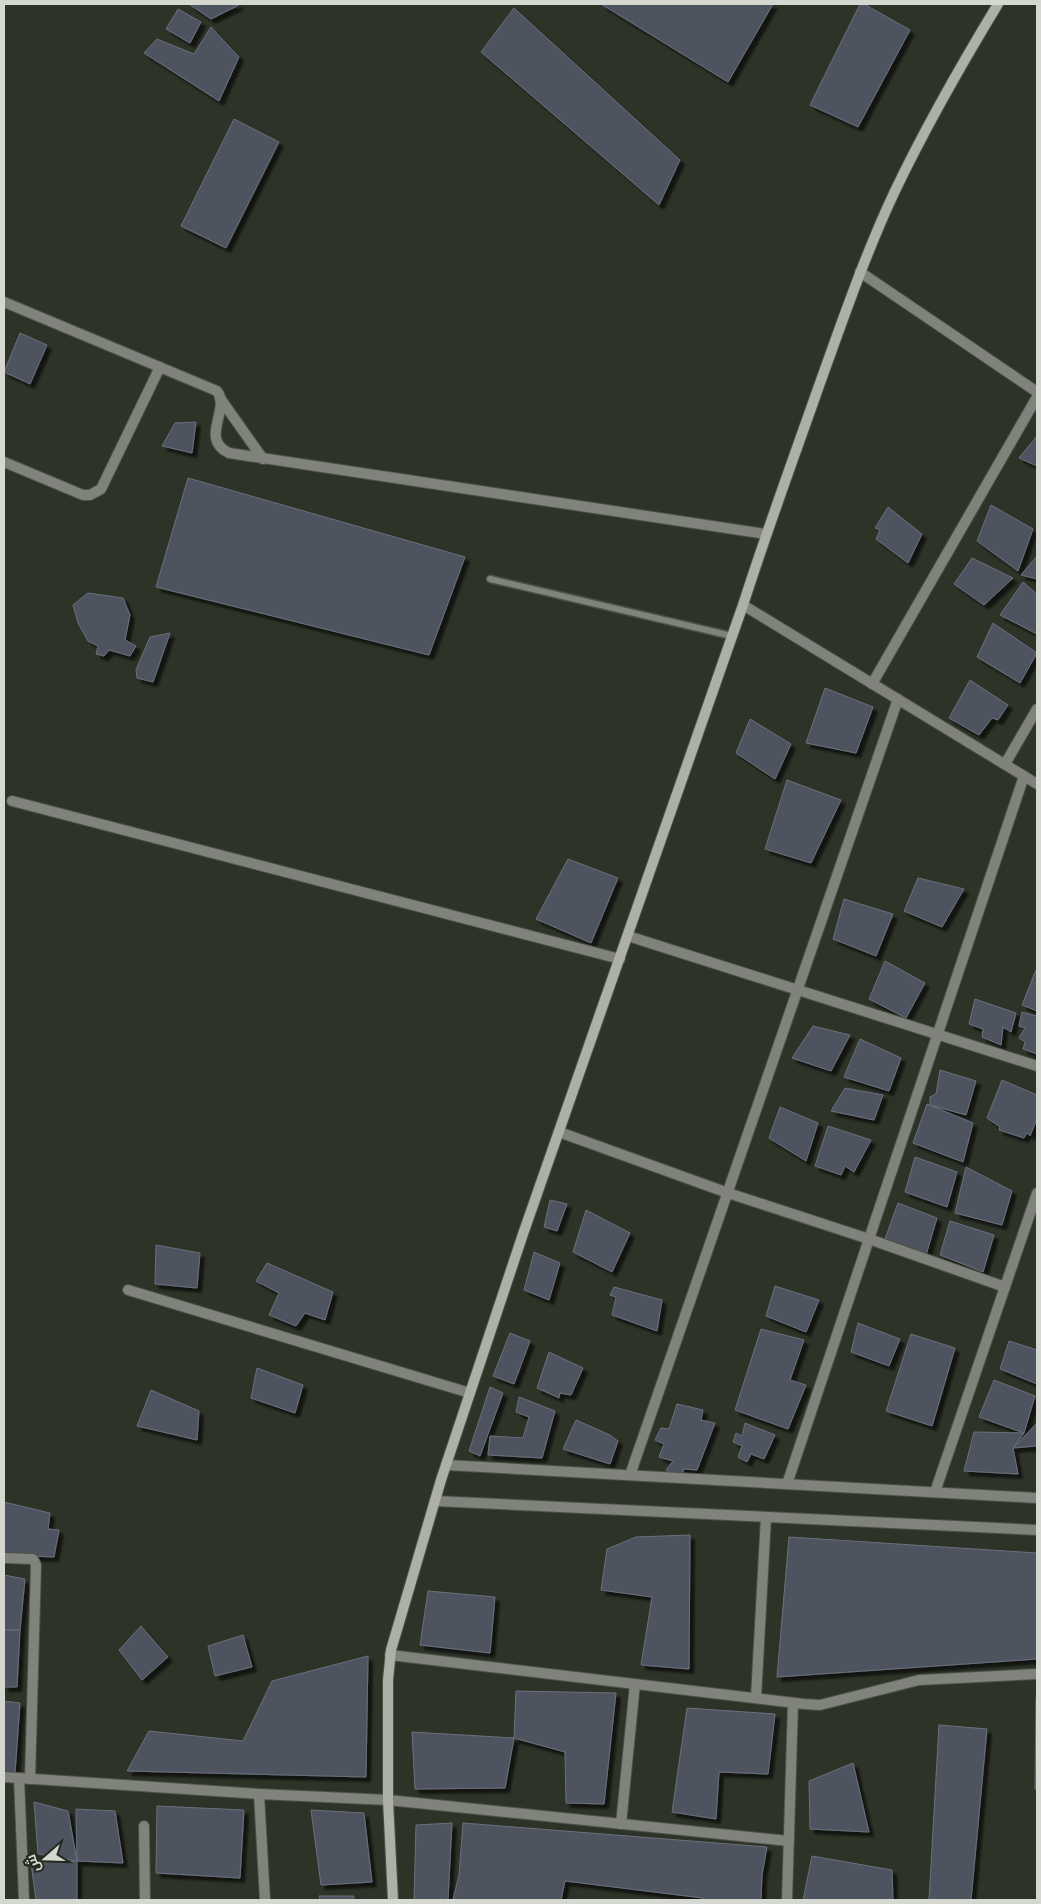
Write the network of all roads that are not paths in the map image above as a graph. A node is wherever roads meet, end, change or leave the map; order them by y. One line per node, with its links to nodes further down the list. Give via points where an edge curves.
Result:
1 (997, 4): 2 (main road, via 911,160)
2 (860, 272): 5 (street); 10 (main road)
3 (4, 302): 4 (street)
4 (160, 367): 7 (street, via 214,390); 9 (street, via 100,488 90,495 83,495)
5 (1037, 392)
6 (1037, 396): 14 (street)
7 (220, 398): 8 (street); 8 (street, via 218,446 229,454)
8 (263, 459): 10 (street)
9 (4, 462)
10 (766, 534): 12 (main road)
11 (490, 579): 13 (lane)
12 (743, 605): 13 (main road); 14 (street)
13 (732, 636): 21 (main road)
14 (872, 684): 15 (street)
15 (898, 699): 17 (street); 23 (street)
16 (1037, 709): 17 (street)
17 (1005, 764): 18 (street)
18 (1024, 776): 19 (street); 24 (street)
19 (1037, 784)
20 (12, 801): 22 (street)
21 (628, 936): 22 (main road); 23 (street)
22 (620, 958): 26 (main road)
23 (798, 990): 24 (street); 27 (street)
24 (937, 1035): 25 (street); 29 (street)
25 (1037, 1066)
26 (559, 1132): 27 (street); 32 (main road)
27 (728, 1193): 29 (street); 34 (street)
28 (1037, 1193): 30 (street)
29 (869, 1239): 30 (street); 35 (street)
30 (1005, 1287): 36 (street)
31 (128, 1290): 32 (street)
32 (470, 1393): 33 (main road)
33 (446, 1465): 34 (street); 38 (main road)
34 (630, 1476): 35 (street)
35 (787, 1484): 36 (street)
36 (935, 1492): 37 (street)
37 (1037, 1498)
38 (434, 1501): 39 (street); 42 (main road)
39 (766, 1517): 40 (street); 45 (street)
40 (1037, 1530)
41 (4, 1558): 48 (street, via 33,1560 36,1565)
42 (390, 1655): 44 (street); 50 (main road)
43 (1037, 1674): 46 (street, via 919,1680 820,1705)
44 (635, 1684): 45 (street); 51 (street)
45 (756, 1698): 46 (street)
46 (793, 1703): 53 (street)
47 (4, 1777): 48 (street)
48 (24, 1779): 49 (street); 54 (street)
49 (260, 1794): 50 (street); 56 (street)
50 (388, 1800): 51 (street); 57 (main road)
51 (621, 1824): 53 (street)
52 (144, 1826): 55 (street)
53 (789, 1841): 58 (street)
54 (24, 1900)
55 (145, 1900)
56 (265, 1900)
57 (393, 1900)
58 (787, 1900)

